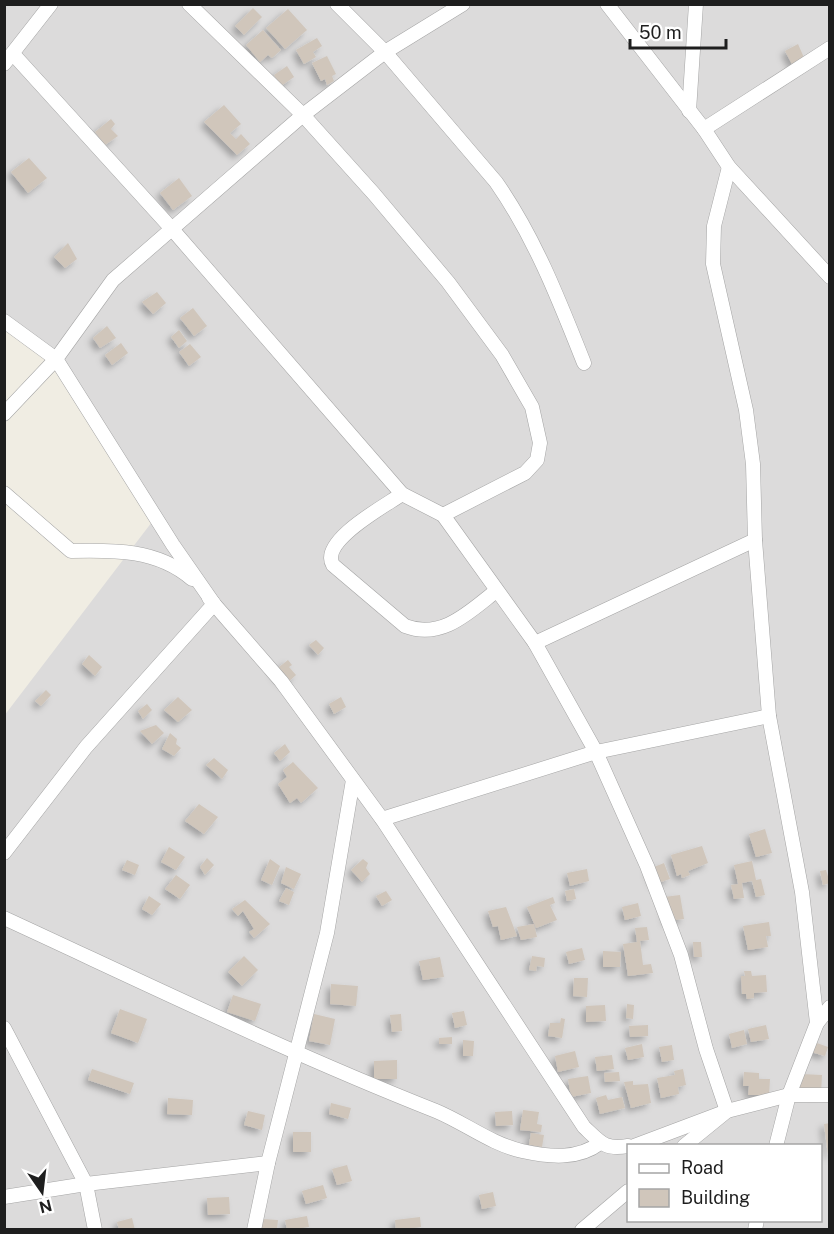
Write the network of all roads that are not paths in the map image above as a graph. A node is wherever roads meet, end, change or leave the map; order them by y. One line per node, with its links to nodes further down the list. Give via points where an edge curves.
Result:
1 (51, 4): 9 (street)
2 (189, 4): 11 (street)
3 (338, 4): 8 (street)
4 (463, 4): 8 (street)
5 (607, 4): 10 (street)
6 (696, 4): 10 (street)
7 (830, 48): 12 (street)
8 (385, 52): 11 (street); 18 (street, via 511,203 530,235)
9 (9, 60): 14 (street)
10 (690, 111): 12 (street)
11 (303, 115): 14 (street); 22 (street, via 448,282 502,355 537,421 537,460 525,473)
12 (704, 129): 13 (street)
13 (729, 167): 15 (street); 23 (street, via 714,226 713,264 746,410 753,464)
14 (172, 229): 17 (street, via 113,280); 21 (street)
15 (830, 277)
16 (4, 321): 17 (street)
17 (56, 359): 19 (street); 25 (street)
18 (584, 363)
19 (4, 414)
20 (4, 494): 25 (street, via 71,551 115,549 169,562 191,577)
21 (402, 494): 22 (street); 24 (street, via 336,543 330,556 333,565 405,626 417,631 452,623)
22 (443, 515): 24 (street)
23 (754, 540): 26 (street); 27 (street)
24 (496, 591): 26 (street)
25 (214, 604): 29 (street, via 281,681); 31 (street, via 87,747)
26 (535, 643): 28 (street)
27 (769, 716): 28 (street); 34 (street, via 802,892)
28 (596, 753): 30 (street); 39 (street, via 647,866 681,955)
29 (353, 780): 30 (street); 36 (street, via 327,933)
30 (382, 819): 40 (street, via 570,1108)
31 (4, 853)
32 (4, 918): 36 (street)
33 (830, 1006): 34 (street)
34 (817, 1023): 37 (street)
35 (4, 1028): 46 (street)
36 (298, 1054): 40 (street, via 439,1112 503,1145 575,1156); 45 (street)
37 (789, 1095): 38 (street); 39 (street); 43 (street)
38 (830, 1095)
39 (727, 1111): 41 (street); 42 (street)
40 (600, 1143): 44 (street, via 612,1149)
41 (639, 1144)
42 (686, 1144)
43 (777, 1144)
44 (627, 1146)
45 (268, 1163): 46 (street); 50 (street)
46 (86, 1184): 48 (street); 49 (street)
47 (627, 1192): 51 (street)
48 (4, 1197)
49 (95, 1230)
50 (254, 1230)
51 (582, 1230)

